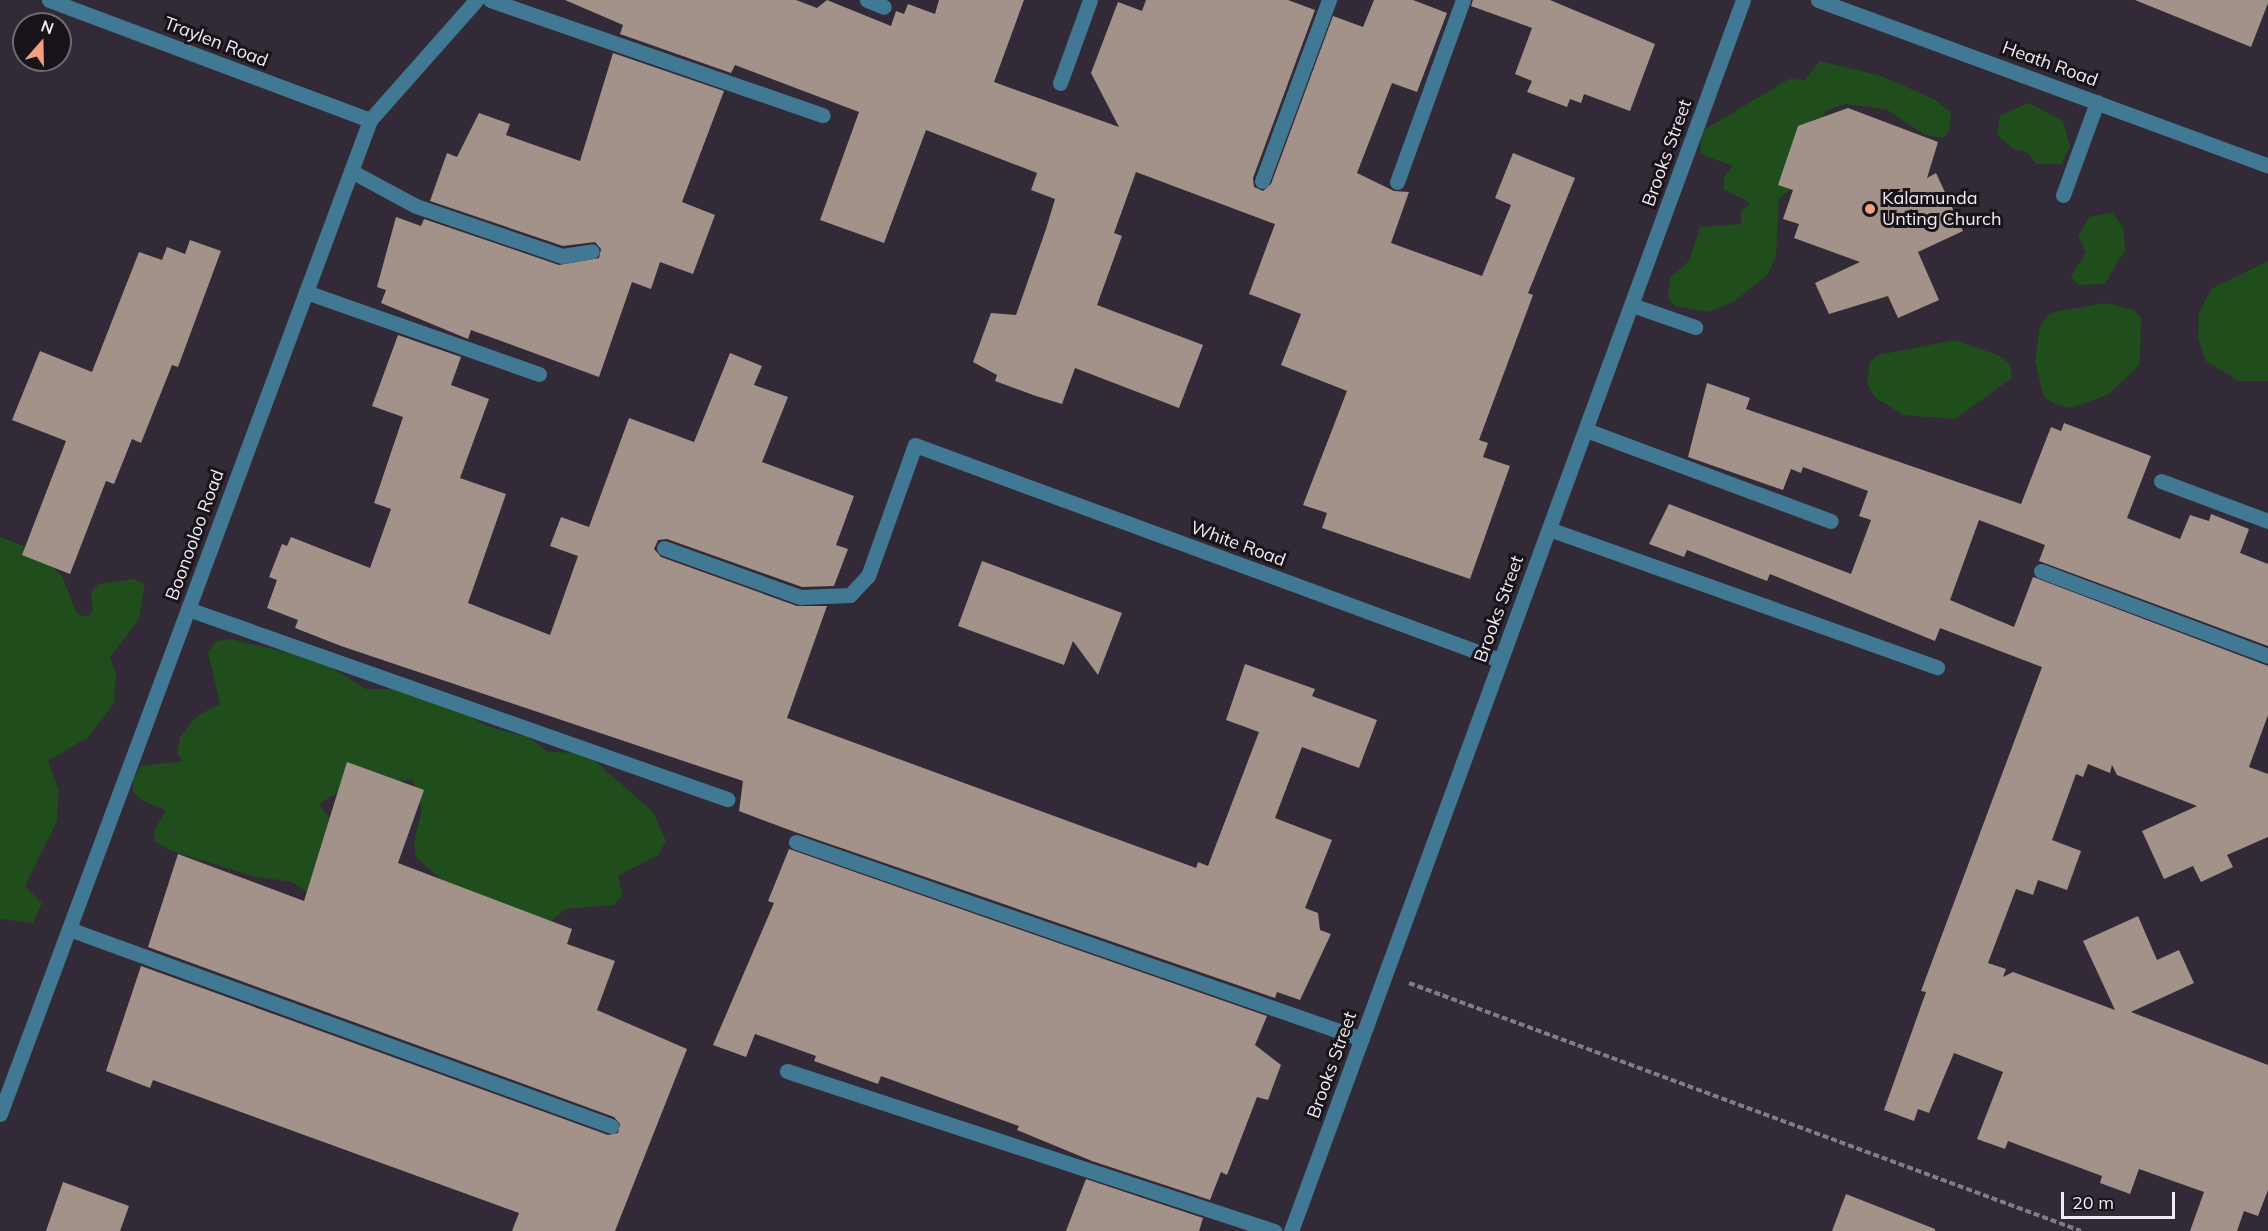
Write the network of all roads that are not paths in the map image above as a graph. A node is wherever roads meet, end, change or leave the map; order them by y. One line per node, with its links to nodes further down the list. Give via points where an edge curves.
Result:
1 (49, 0): 14 (street, Traylen Road)
2 (476, 0): 14 (street, Boonooloo Road)
3 (490, 0): 13 (street)
4 (867, 0): 10 (street)
5 (1090, 0): 11 (street)
6 (1329, 0): 17 (street)
7 (1463, 0): 18 (street)
8 (1743, 0): 22 (street, Brooks Street)
9 (1828, 2): 12 (street, Heath Road)
10 (884, 6)
11 (1060, 83)
12 (2097, 102): 15 (street, Heath Road); 19 (street)
13 (823, 115)
14 (370, 120): 16 (street, Boonooloo Road)
15 (2268, 166)
16 (351, 171): 20 (street, via 416,206 562,256); 21 (street, Boonooloo Road)
17 (1262, 181)
18 (1397, 182)
19 (2064, 195)
20 (592, 250)
21 (306, 292): 24 (street); 32 (street, Boonooloo Road)
22 (1632, 305): 23 (street); 25 (street, Brooks Street)
23 (1695, 327)
24 (539, 374)
25 (1586, 430): 28 (street); 29 (street, Brooks Street)
26 (2161, 482): 27 (street)
27 (2268, 520)
28 (1831, 521)
29 (1549, 529): 34 (street, Brooks Street); 35 (street)
30 (664, 548): 34 (street, White Road, via 800,597 841,598 860,589 868,576 915,445)
31 (2041, 572): 33 (street)
32 (188, 609): 36 (street); 38 (street, Boonooloo Road)
33 (2268, 656)
34 (1500, 660): 39 (street, Brooks Street)
35 (1937, 667)
36 (727, 799)
37 (796, 842): 39 (street)
38 (69, 929): 41 (street, Boonooloo Road); 42 (street)
39 (1362, 1038): 44 (street, Brooks Street)
40 (787, 1071): 43 (street)
41 (0, 1114)
42 (611, 1126)
43 (1274, 1231)
44 (1292, 1231)

